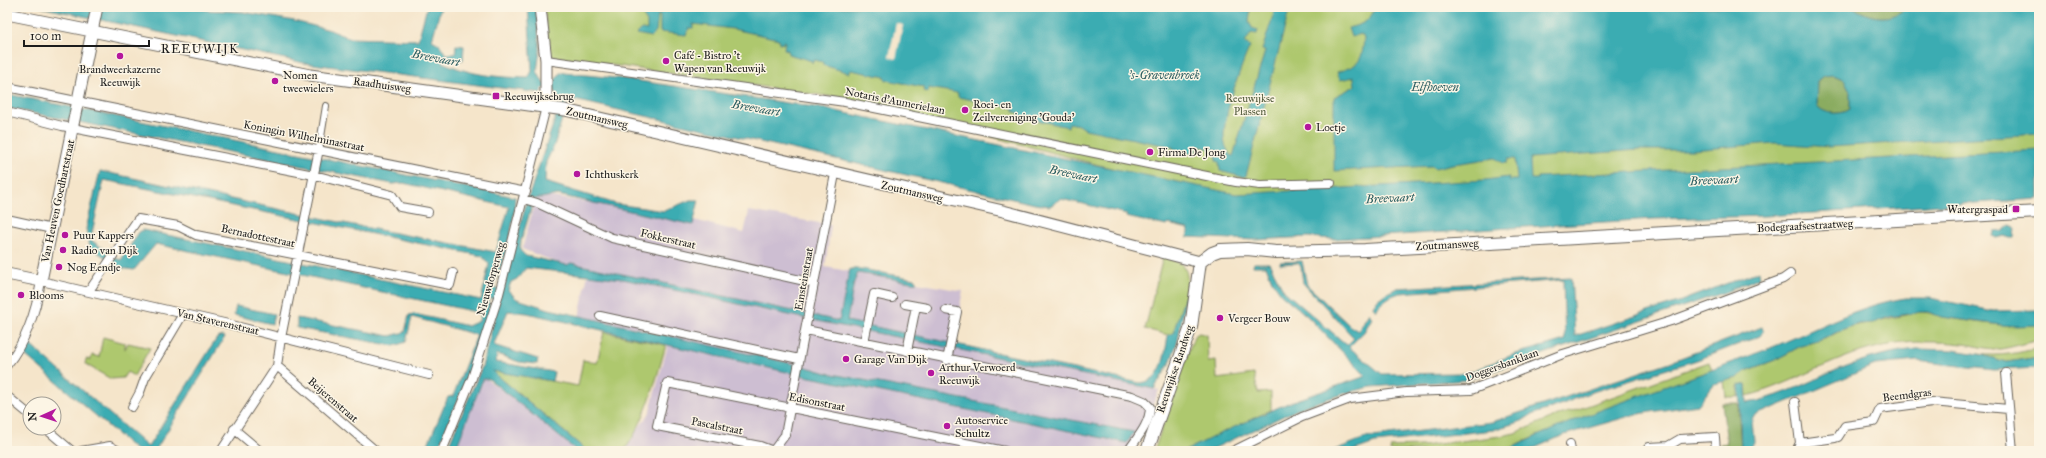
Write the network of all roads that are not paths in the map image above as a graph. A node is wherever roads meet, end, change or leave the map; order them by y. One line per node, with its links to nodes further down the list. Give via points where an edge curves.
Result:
1 (97, 7): 4 (street, Van Heuven Goedhartstraat)
2 (540, 7): 5 (street)
3 (7, 14): 4 (street, Raadhuisweg)
4 (93, 26): 7 (street, Van Heuven Goedhartstraat); 9 (street, Raadhuisweg, via 310,75)
5 (546, 60): 9 (street); 15 (street, Notaris d'Aumerielaan, via 845,102 1236,182 1260,185)
6 (7, 87): 7 (street, Koningin Wilhelminastraat)
7 (78, 104): 11 (street, Van Heuven Goedhartstraat); 12 (street, Koningin Wilhelminastraat)
8 (326, 106): 12 (street)
9 (546, 107): 14 (street, Zoutmansweg); 16 (street, Nieuwdorperweg)
10 (7, 112): 11 (street)
11 (73, 125): 13 (street); 20 (street, Van Heuven Goedhartstraat)
12 (319, 152): 13 (street); 16 (street, Koningin Wilhelminastraat, via 492,185)
13 (314, 173): 17 (street, via 392,195 400,207); 22 (street)
14 (834, 174): 23 (street, Zoutmansweg, via 1003,212); 28 (street, Einsteinstraat)
15 (1331, 183)
16 (525, 197): 28 (street, Fokkerstraat, via 612,238); 63 (street, Nieuwdorperweg, via 471,383)
17 (428, 212)
18 (2039, 212): 21 (main road, Bodegraafsestraatweg)
19 (7, 219): 20 (street)
20 (52, 229): 27 (street, Van Heuven Goedhartstraat)
21 (1570, 238): 23 (main road, Zoutmansweg, via 1324,252 1299,247 1276,252 1220,250)
22 (297, 259): 24 (street, Bernadottestraat, via 450,285); 29 (street, Bernadottestraat, via 196,234 178,226 138,219); 38 (street)
23 (1200, 262): 67 (main road, Reeuwijkse Randweg, via 1191,327)
24 (453, 273)
25 (7, 274): 27 (street, Van Staverenstraat)
26 (1790, 274): 68 (street, Doggersbanklaan, via 1783,279 1671,321 1563,354 1471,390 1406,392 1350,399 1302,417)
27 (42, 281): 29 (street, Van Staverenstraat); 43 (street, Van Heuven Goedhartstraat, via 28,335)
28 (814, 283): 37 (street, Einsteinstraat)
29 (89, 291): 35 (street, Van Staverenstraat)
30 (892, 298): 39 (street, via 874,294)
31 (905, 304): 32 (street)
32 (916, 306): 33 (street); 40 (street)
33 (927, 308)
34 (946, 310): 41 (street, via 957,312)
35 (183, 314): 38 (street, Van Staverenstraat); 49 (street, via 145,378)
36 (600, 316): 42 (street)
37 (807, 326): 39 (street); 42 (street, Einsteinstraat)
38 (280, 338): 44 (street); 46 (street, Van Staverenstraat)
39 (864, 342): 40 (street)
40 (907, 351): 41 (street)
41 (947, 360): 66 (street, via 1132,396 1148,403 1150,408 1147,420)
42 (799, 362): 51 (street, Einsteinstraat)
43 (7, 365)
44 (277, 366): 54 (street); 62 (street, Beijerenstraat)
45 (2006, 373): 52 (street)
46 (429, 375)
47 (7, 396): 50 (street)
48 (1795, 402): 56 (street)
49 (132, 407)
50 (22, 408)
51 (790, 408): 53 (street, Edisonstraat, via 667,383); 64 (street, Einsteinstraat, via 785,435); 65 (street, Edisonstraat)
52 (2008, 409): 56 (street, Beemdgras, via 1932,402 1880,409 1874,422 1845,426 1835,438); 72 (street)
53 (657, 426): 64 (street, Pascalstraat, via 760,446)
54 (234, 429): 60 (street); 61 (street)
55 (54, 436): 58 (street)
56 (1800, 443): 71 (street)
57 (117, 450): 59 (street, via 110,446)
58 (72, 451)
59 (81, 451)
60 (221, 451)
61 (260, 451)
62 (376, 451)
63 (442, 451)
64 (773, 451)
65 (1005, 451)
66 (1128, 451)
67 (1147, 451)
68 (1233, 451)
69 (1646, 451): 70 (street, via 1649,447 1668,446 1680,439 1715,437)
70 (1716, 451)
71 (1796, 451)
72 (2013, 451)

